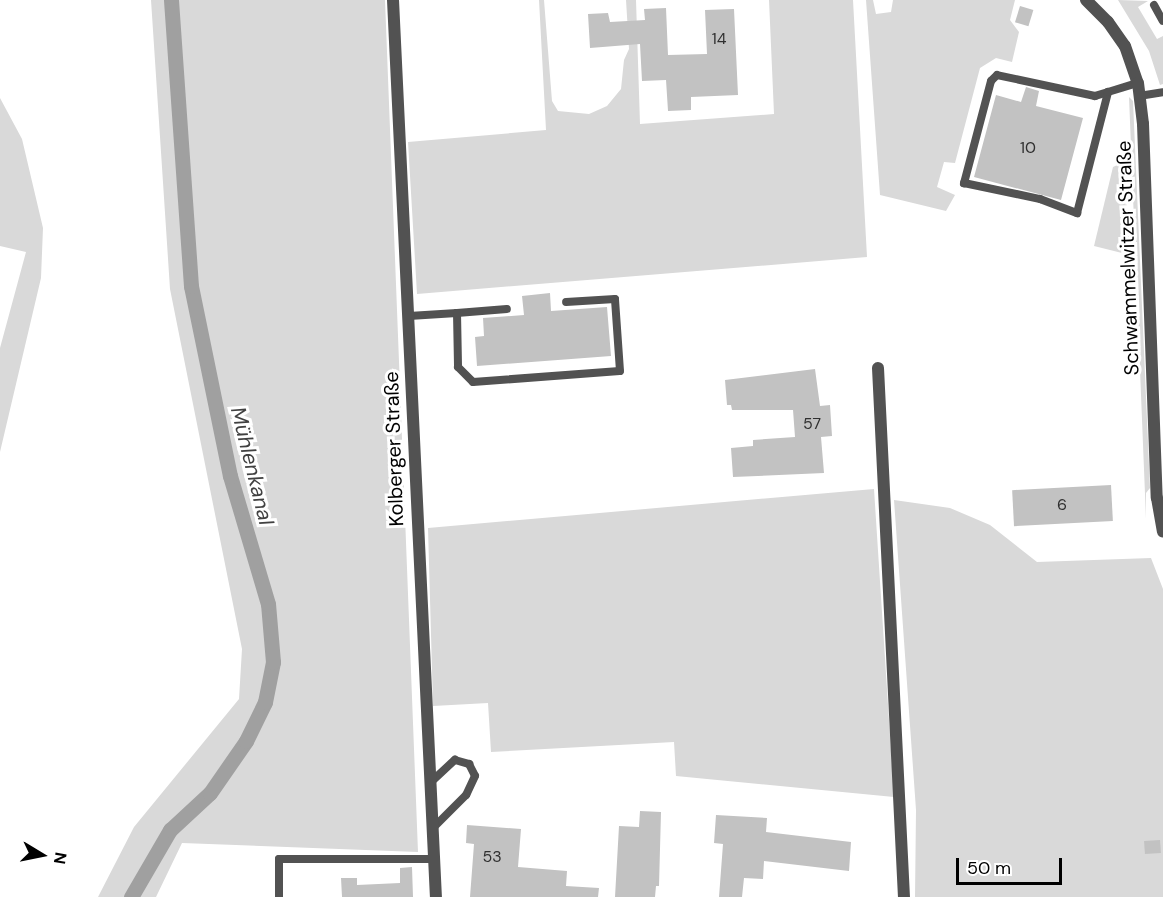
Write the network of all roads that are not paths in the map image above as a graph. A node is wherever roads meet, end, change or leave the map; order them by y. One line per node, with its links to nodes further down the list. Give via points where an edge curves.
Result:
1 (393, 0): 12 (street, Kolberger Straße)
2 (1086, 0): 5 (street, Schwammelwitzer Straße, via 1125,46)
3 (1154, 5): 4 (lane)
4 (1163, 21)
5 (1138, 83): 6 (lane); 8 (street, Schwammelwitzer Straße)
6 (1108, 92): 6 (lane, via 1077,213 1040,200 964,183 991,81 997,75 1095,96)
7 (1163, 92): 8 (lane)
8 (1139, 96): 13 (street, Schwammelwitzer Straße)
9 (566, 302): 11 (lane, via 615,299 620,370 473,382 458,367)
10 (507, 309): 11 (lane)
11 (457, 313): 12 (lane)
12 (409, 316): 16 (street, Kolberger Straße)
13 (1157, 359): 15 (street, Schwammelwitzer Straße, via 1157,498)
14 (878, 368): 21 (street)
15 (1163, 531)
16 (431, 782): 17 (street, Kolberger Straße); 17 (lane, via 455,760 469,764 475,776 466,795)
17 (433, 828): 18 (street, Kolberger Straße)
18 (435, 859): 19 (lane, via 279,859); 20 (street, Kolberger Straße)
19 (279, 897)
20 (436, 897)
21 (904, 897)

